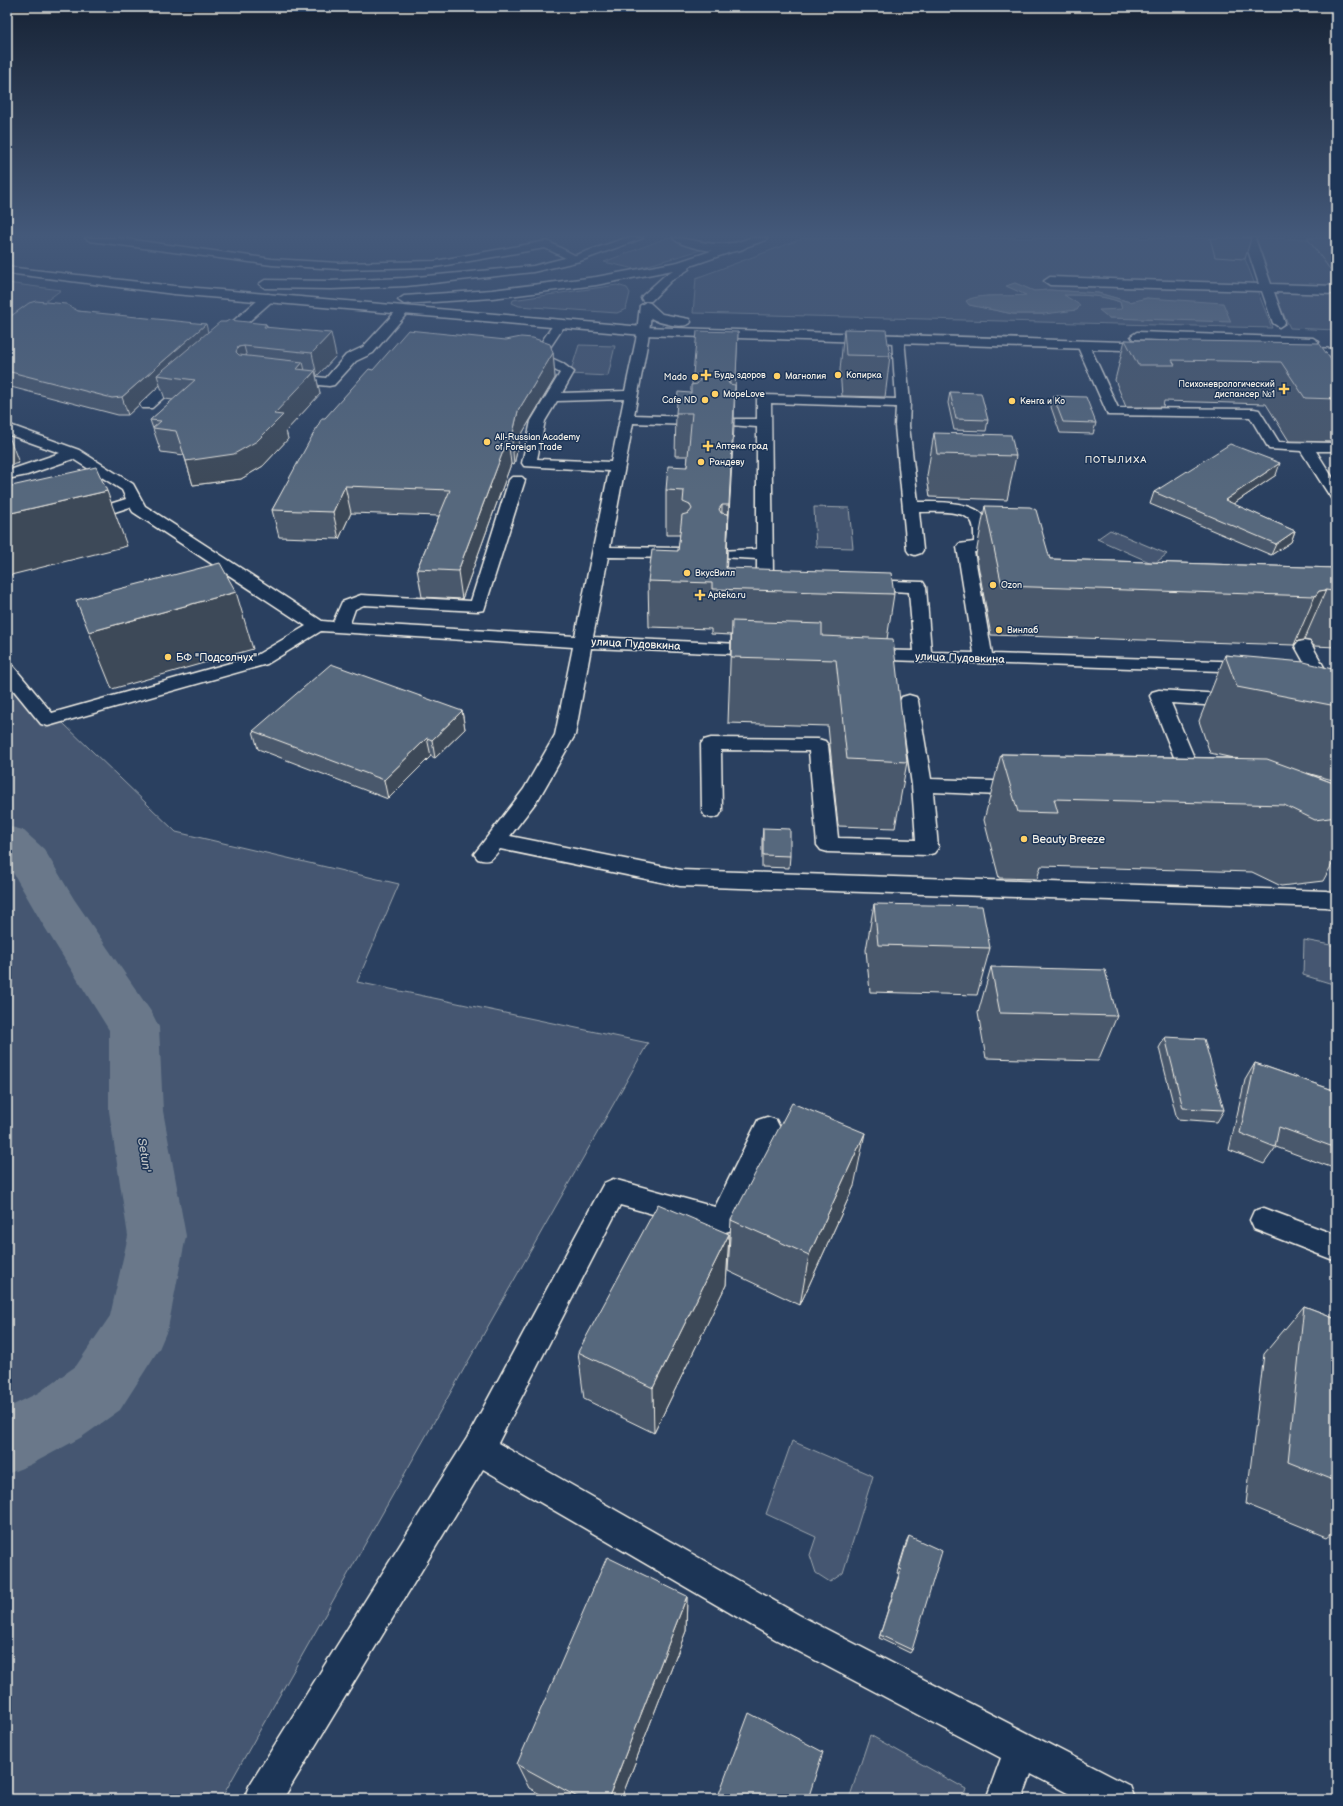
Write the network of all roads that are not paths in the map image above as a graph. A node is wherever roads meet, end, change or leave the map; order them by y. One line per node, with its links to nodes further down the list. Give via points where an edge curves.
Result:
1 (240, 322): 11 (main road)
2 (392, 322): 22 (main road, via 368,350 351,358 328,382)
3 (530, 322): 7 (main road)
4 (619, 322): 8 (main road)
5 (643, 322): 9 (main road, улица Пудовкина)
6 (708, 322): 15 (main road)
7 (559, 325): 8 (main road); 19 (main road)
8 (596, 328): 9 (main road)
9 (643, 331): 12 (main road); 23 (main road, улица Пудовкина)
10 (209, 334): 11 (main road)
11 (224, 336): 16 (main road)
12 (898, 339): 14 (main road); 25 (main road)
13 (1336, 343): 15 (main road)
14 (1083, 345): 15 (main road); 32 (main road, via 1113,412 1254,414 1274,446)
15 (1311, 347): 17 (main road); 21 (main road)
16 (207, 352)
17 (1336, 353)
18 (515, 354): 19 (main road)
19 (538, 356): 24 (main road, via 555,363 567,372)
20 (195, 362): 26 (main road)
21 (1324, 367)
22 (273, 376)
23 (631, 395): 24 (main road); 27 (main road, улица Пудовкина)
24 (552, 397): 35 (main road, via 538,421 529,463)
25 (903, 403): 30 (main road, via 764,399); 40 (main road, via 902,426)
26 (147, 405)
27 (627, 419): 28 (main road); 35 (main road, улица Пудовкина)
28 (692, 421)
29 (734, 422): 30 (main road)
30 (764, 423): 48 (main road)
31 (7, 430): 34 (main road)
32 (1306, 447): 33 (main road); 38 (main road)
33 (1336, 447)
34 (74, 453): 36 (main road); 39 (main road, via 128,487)
35 (617, 467): 45 (main road, улица Пудовкина)
36 (7, 475)
37 (517, 480): 52 (main road, via 478,606 361,600 348,606)
38 (1336, 495)
39 (134, 501): 41 (main road); 51 (main road, via 138,509)
40 (911, 508): 42 (main road, via 970,511 978,519); 44 (main road)
41 (72, 520)
42 (983, 547): 43 (main road); 58 (main road, via 965,547)
43 (1021, 548)
44 (915, 550)
45 (601, 552): 46 (main road); 53 (main road, улица Пудовкина)
46 (682, 553)
47 (727, 554): 48 (main road)
48 (765, 554): 49 (main road, via 765,581)
49 (796, 582)
50 (849, 584): 57 (main road, via 918,587)
51 (318, 626): 52 (main road, улица Пудовкина); 60 (main road, via 261,660 48,720)
52 (339, 628): 53 (main road, улица Пудовкина)
53 (584, 642): 55 (main road, улица Пудовкина); 68 (main road, via 565,734 532,793 491,848 680,878 1326,899)
54 (1304, 646): 61 (main road, via 1308,669)
55 (781, 651)
56 (852, 654): 57 (main road, улица Пудовкина)
57 (923, 657): 58 (main road, улица Пудовкина)
58 (984, 659): 59 (main road, улица Пудовкина)
59 (1268, 668)
60 (7, 670)
61 (1336, 670)
62 (909, 701): 65 (main road)
63 (1254, 702): 64 (main road, via 1159,696 1190,772)
64 (1221, 778)
65 (922, 785): 66 (main road); 67 (main road, via 927,848 828,846 818,745 711,744)
66 (1038, 789)
67 (712, 810)
68 (1336, 902)
69 (767, 1128): 72 (main road, via 722,1221 613,1191)
70 (1264, 1220): 71 (main road)
71 (1336, 1248)
72 (478, 1448): 73 (main road, via 787,1627); 74 (main road)
73 (1022, 1750): 75 (main road); 76 (main road)
74 (262, 1799)
75 (1004, 1799)
76 (1117, 1799)

